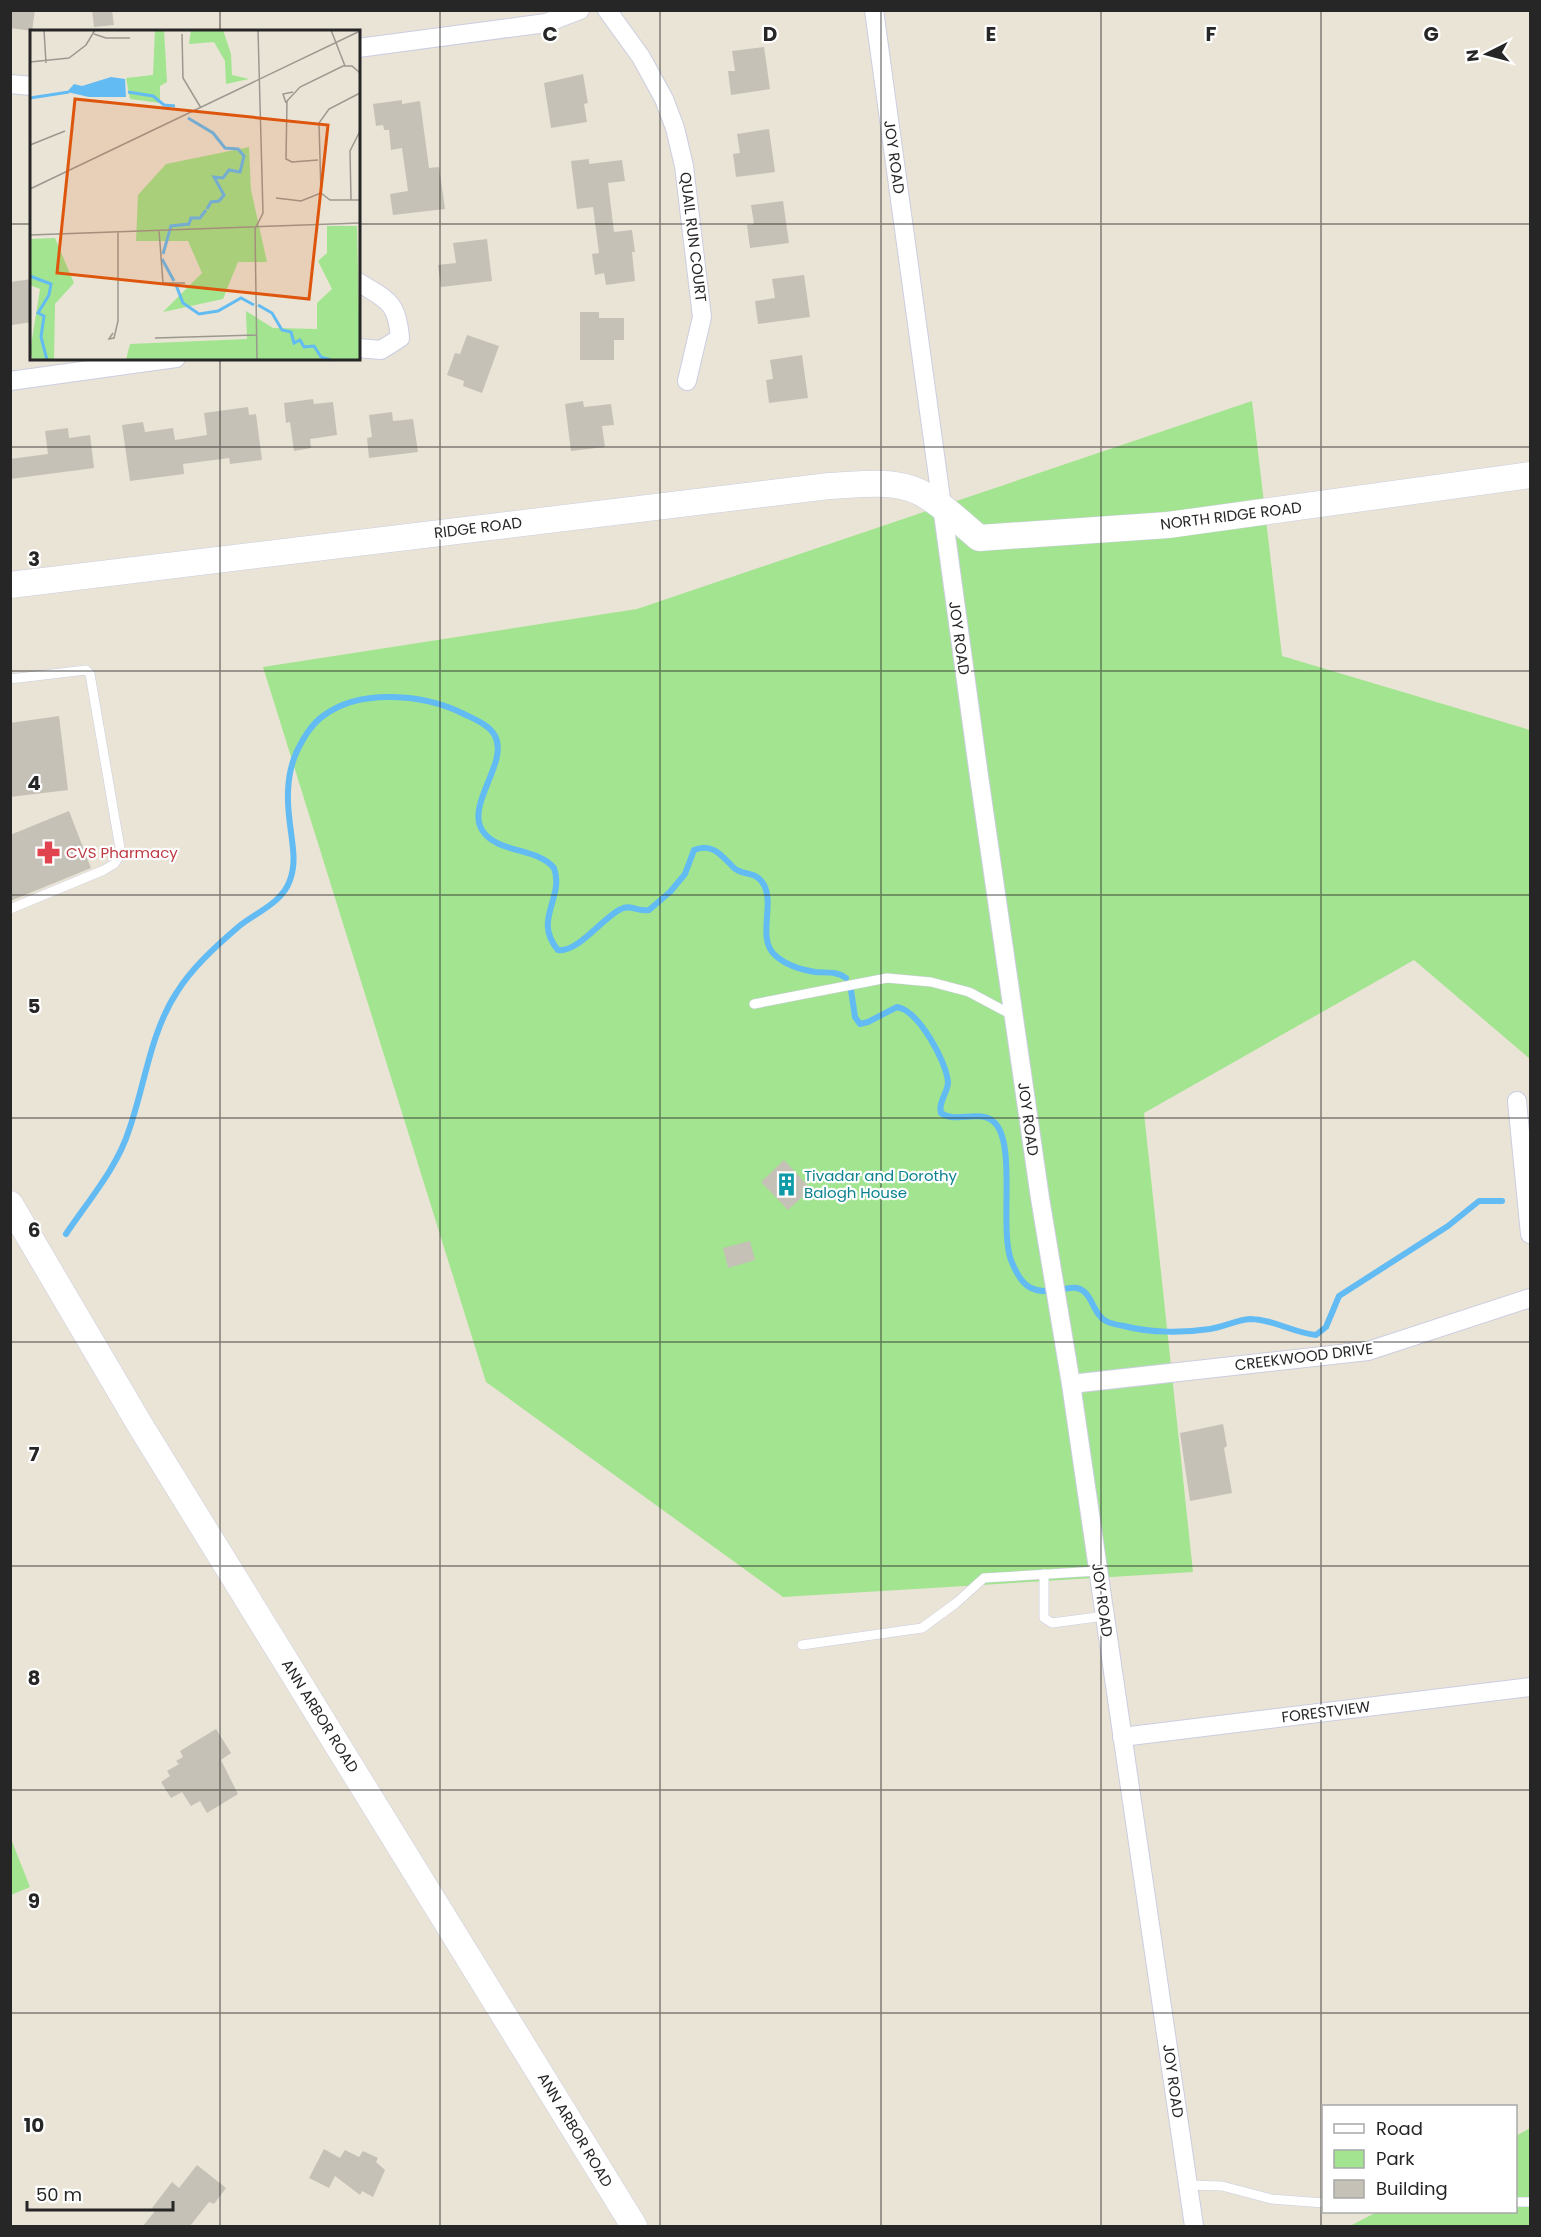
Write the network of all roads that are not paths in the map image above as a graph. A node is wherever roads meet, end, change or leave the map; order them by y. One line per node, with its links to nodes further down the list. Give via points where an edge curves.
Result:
1 (580, 10): 4 (street, via 546,23)
2 (607, 10): 11 (street, QUAIL RUN COURT, via 650,70 675,128 684,166 702,317)
3 (874, 10): 13 (street, JOY ROAD)
4 (360, 48)
5 (10, 84): 6 (street)
6 (30, 86)
7 (360, 283): 8 (street, via 396,310 400,338 381,350)
8 (360, 348)
9 (162, 360): 10 (street)
10 (10, 381)
11 (687, 381)
12 (1530, 475): 13 (street, NORTH RIDGE ROAD, via 1168,525 979,538)
13 (941, 506): 14 (street, RIDGE ROAD, via 912,489 874,484 829,486); 18 (street, JOY ROAD)
14 (10, 585)
15 (10, 679): 16 (lane, via 86,670 90,674 121,854 104,870)
16 (10, 909)
17 (754, 1004): 18 (lane, via 887,978 931,982 969,992)
18 (1014, 1016): 23 (street, JOY ROAD)
19 (1517, 1101): 21 (street)
20 (10, 1204): 32 (street, ANN ARBOR ROAD, via 140,1425)
21 (1530, 1234)
22 (1530, 1298): 23 (street, CREEKWOOD DRIVE, via 1368,1351)
23 (1071, 1384): 24 (street, JOY ROAD)
24 (1098, 1571): 25 (lane); 26 (street, JOY ROAD)
25 (1044, 1574): 26 (lane, via 1044,1618 1052,1623); 27 (lane, via 984,1578 922,1628)
26 (1105, 1616): 29 (street, JOY ROAD)
27 (802, 1645)
28 (1530, 1687): 29 (street, FORESTVIEW)
29 (1122, 1737): 30 (street, JOY ROAD)
30 (1188, 2185): 31 (lane, via 1222,2186 1270,2199); 33 (street, JOY ROAD)
31 (1322, 2203)
32 (634, 2226)
33 (1194, 2226)

